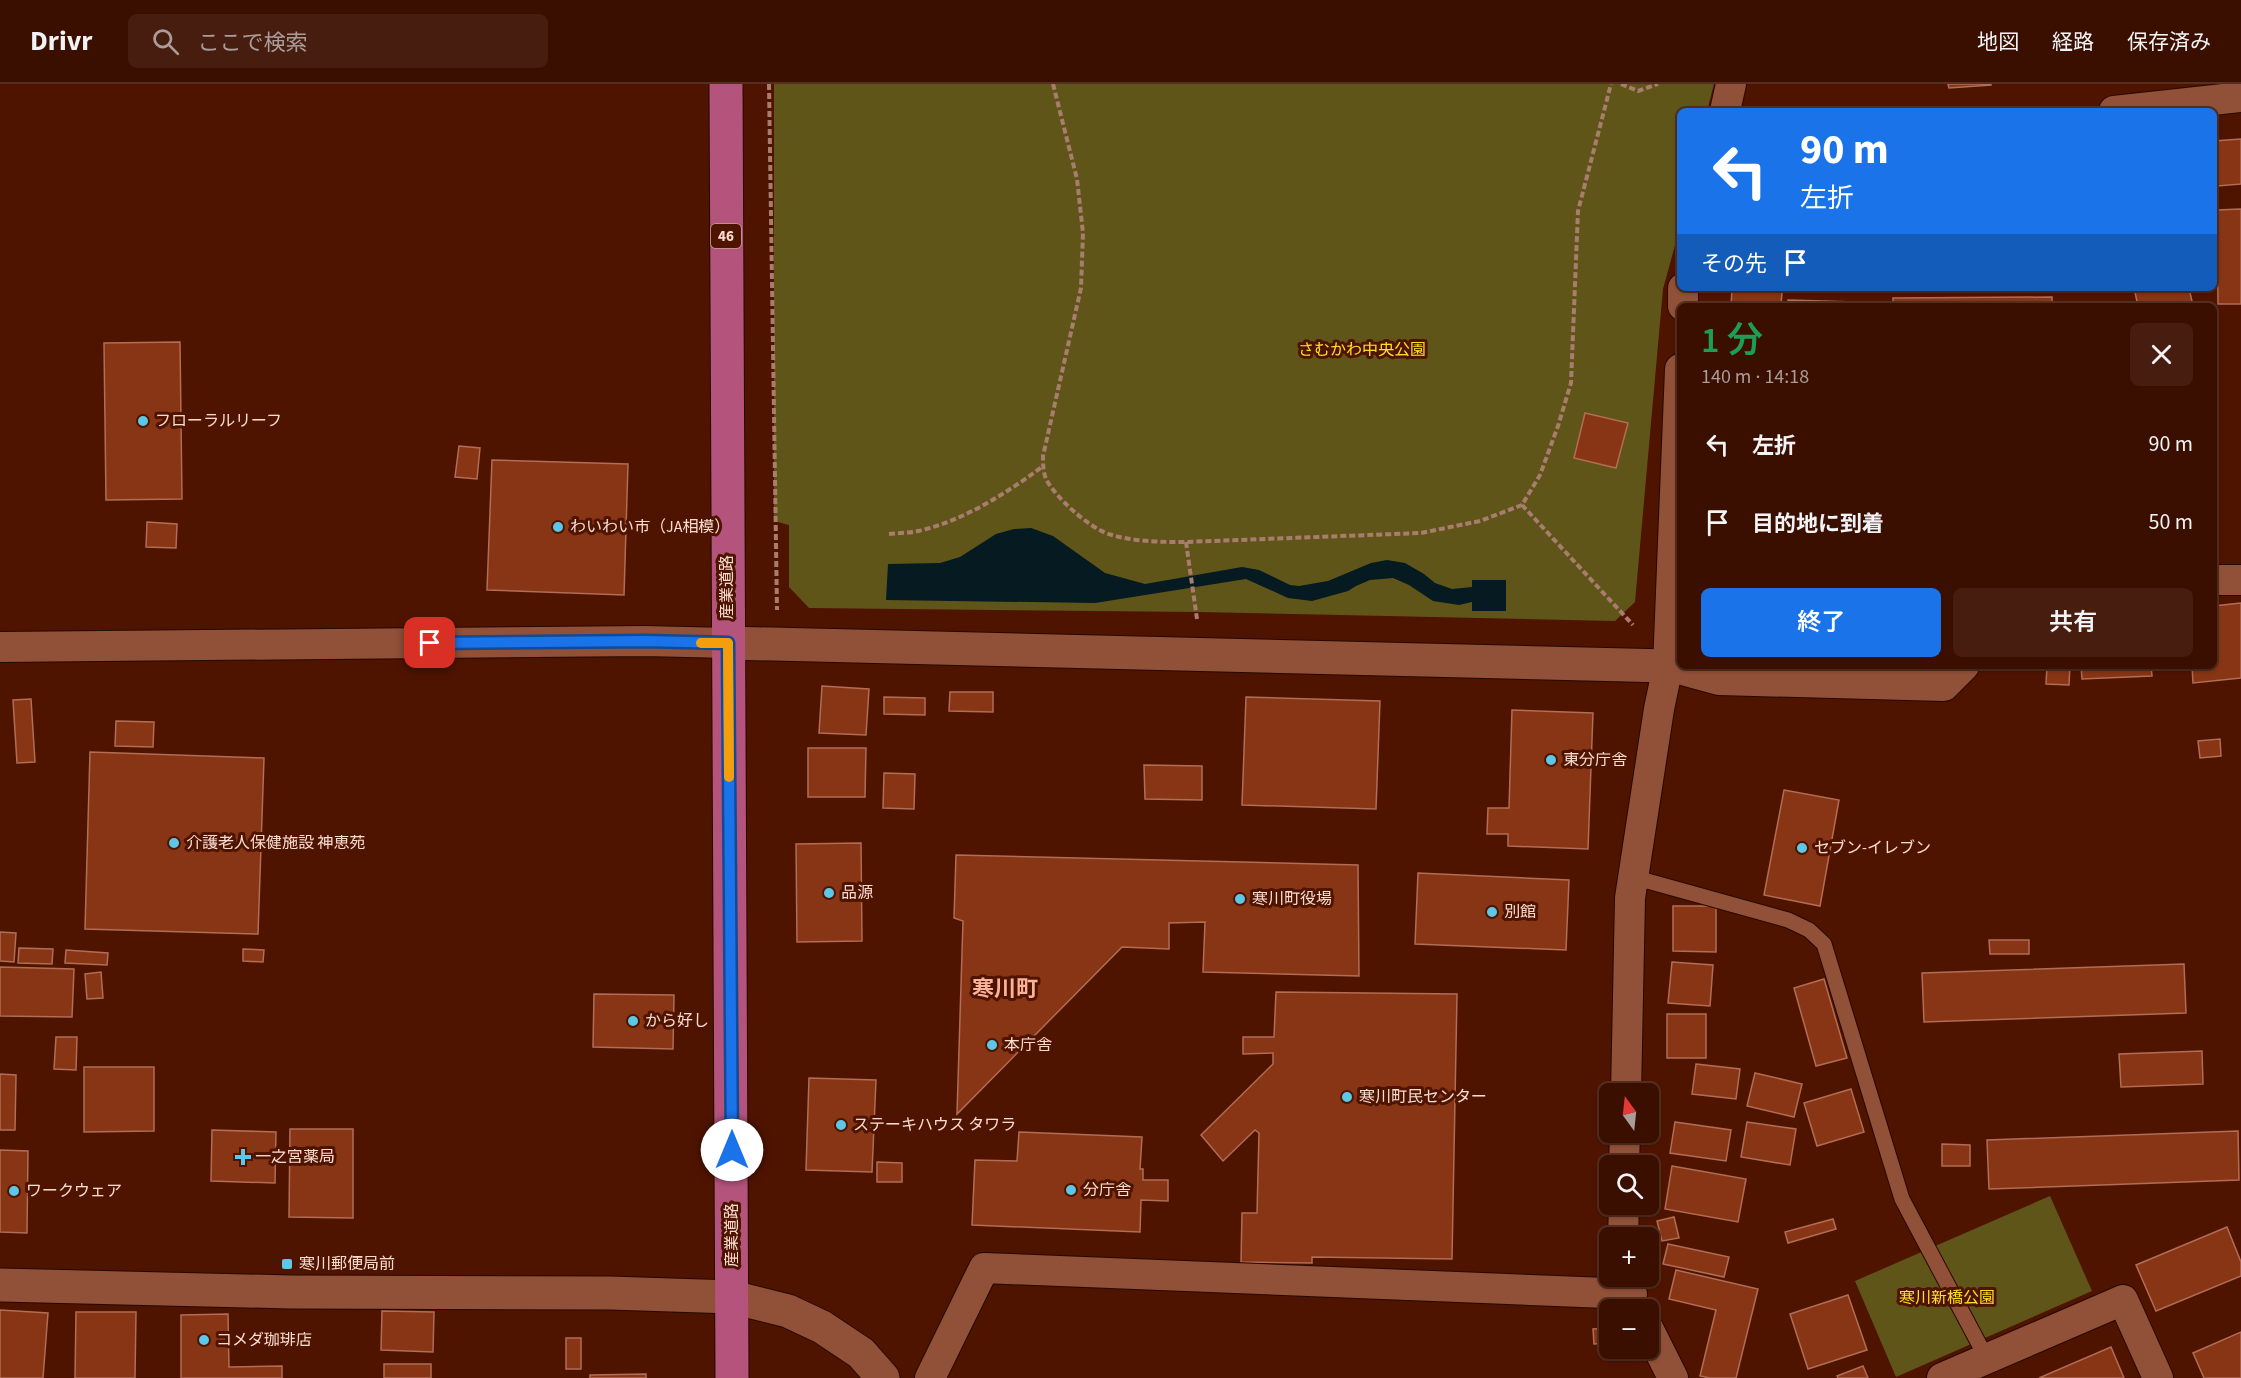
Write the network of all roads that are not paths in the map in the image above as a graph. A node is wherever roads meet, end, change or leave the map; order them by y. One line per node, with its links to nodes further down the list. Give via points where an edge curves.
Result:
1 (726, 84): 9 (main road, 産業道路 / 46)
2 (1731, 84): 4 (street)
3 (2241, 97): 5 (street)
4 (1726, 108)
5 (2141, 108)
6 (1677, 443): 11 (street)
7 (2217, 580): 8 (street)
8 (2241, 580)
9 (728, 643): 10 (street); 11 (street); 19 (main road, 産業道路 / 46)
10 (0, 647)
11 (1668, 666): 12 (street); 15 (street)
12 (1677, 668)
13 (1679, 669): 14 (street, via 1719,680 1944,686)
14 (1961, 669)
15 (1633, 878): 16 (street); 21 (lane, via 1788,921 1809,930 1824,944 1902,1199)
16 (1626, 1083)
17 (0, 1286): 19 (street)
18 (1633, 1293): 24 (street, via 984,1268)
19 (732, 1297): 22 (main road, 産業道路 / 46); 23 (street, via 788,1311 822,1327 861,1353)
20 (1659, 1350): 25 (street)
21 (1987, 1359): 26 (street); 27 (street, via 2123,1300)
22 (732, 1378)
23 (882, 1378)
24 (930, 1378)
25 (1673, 1378)
26 (1942, 1378)
27 (2157, 1378)

